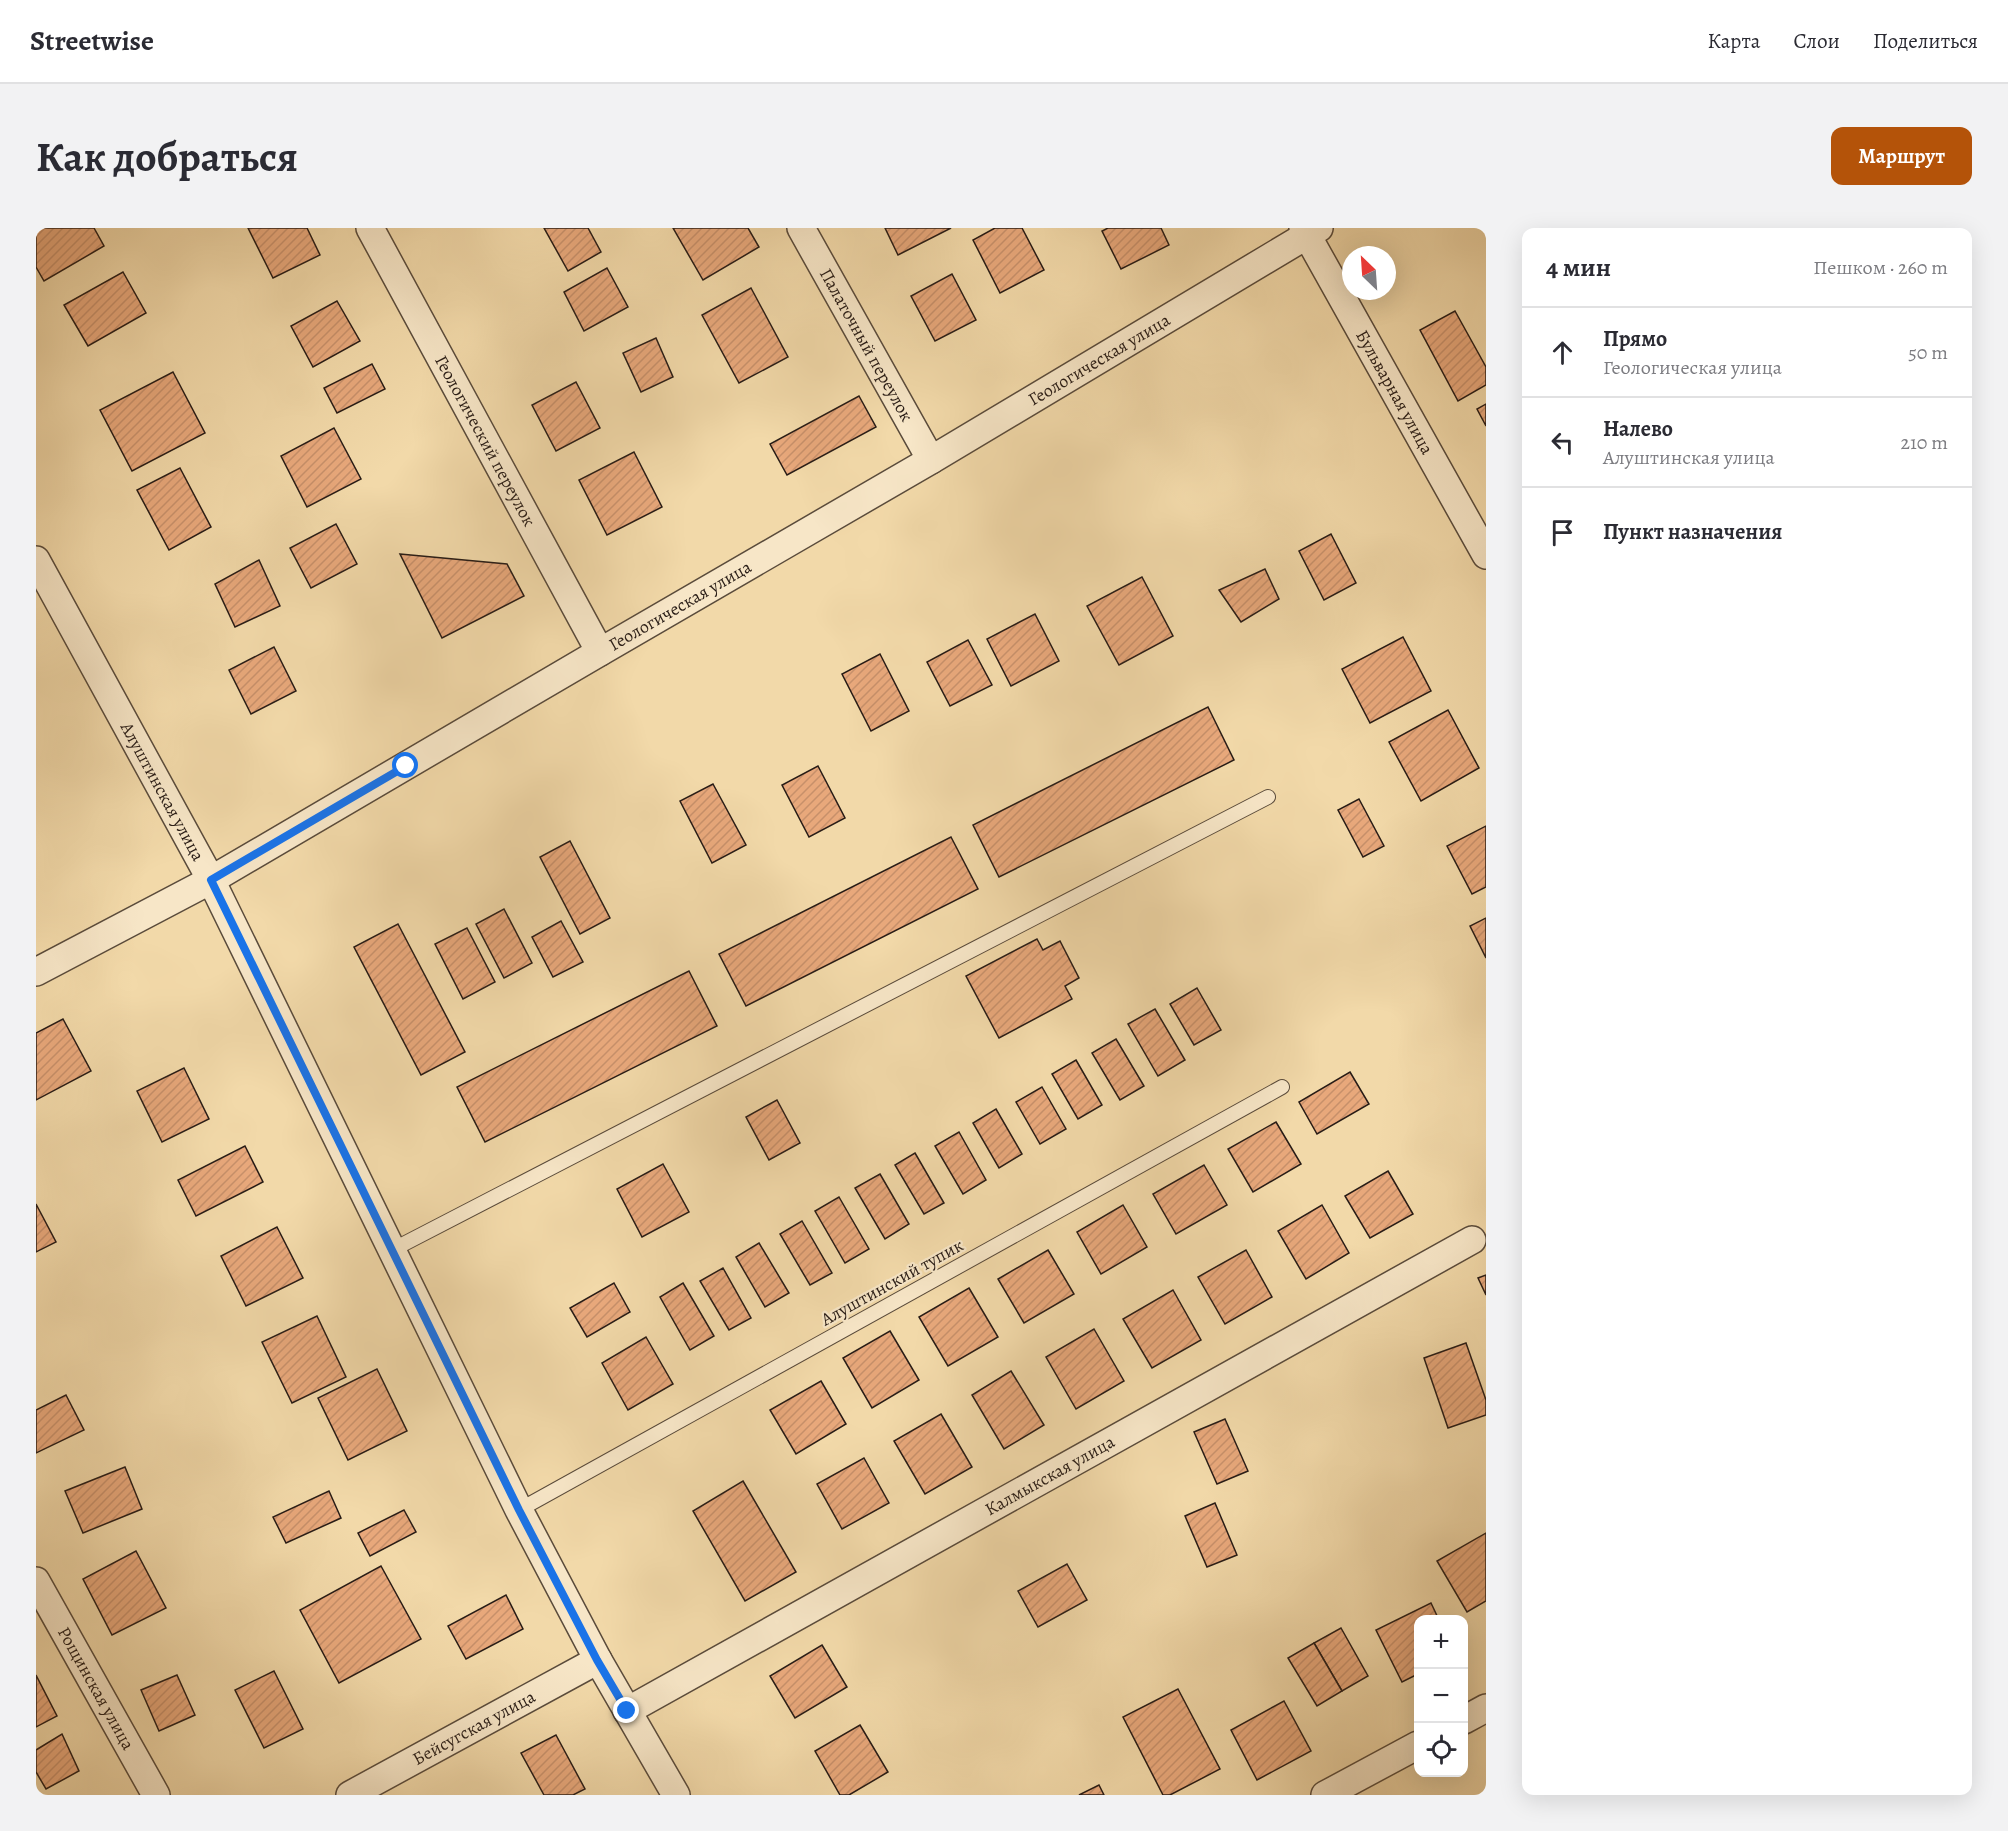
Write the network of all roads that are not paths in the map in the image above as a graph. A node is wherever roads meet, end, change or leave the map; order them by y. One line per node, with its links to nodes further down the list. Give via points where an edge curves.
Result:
1 (370, 228): 7 (street, Геологический переулок)
2 (801, 228): 4 (street, Палаточный переулок)
3 (1310, 230): 4 (street, Геологическая улица); 5 (street, Бульварная улица)
4 (931, 460): 7 (street, Геологическая улица)
5 (1486, 555)
6 (36, 560): 9 (street, Алуштинская улица)
7 (600, 652): 9 (street, Геологическая улица)
8 (1268, 797): 13 (lane)
9 (211, 880): 10 (street, Геологическая улица); 13 (street, Алуштинская улица)
10 (36, 972)
11 (1282, 1087): 14 (lane, Алуштинский тупик)
12 (1472, 1240): 18 (street, Калмыкская улица)
13 (392, 1250): 14 (street, Алуштинская улица)
14 (519, 1510): 16 (street, Алуштинская улица)
15 (36, 1581): 21 (street, Рощинская улица)
16 (597, 1660): 18 (street, Алуштинская улица); 22 (street, Бейсугская улица)
17 (1486, 1708): 19 (street)
18 (627, 1711): 23 (street, Алуштинская улица)
19 (1468, 1718)
20 (1414, 1747): 24 (street)
21 (156, 1795)
22 (350, 1795)
23 (676, 1795)
24 (1325, 1795)

